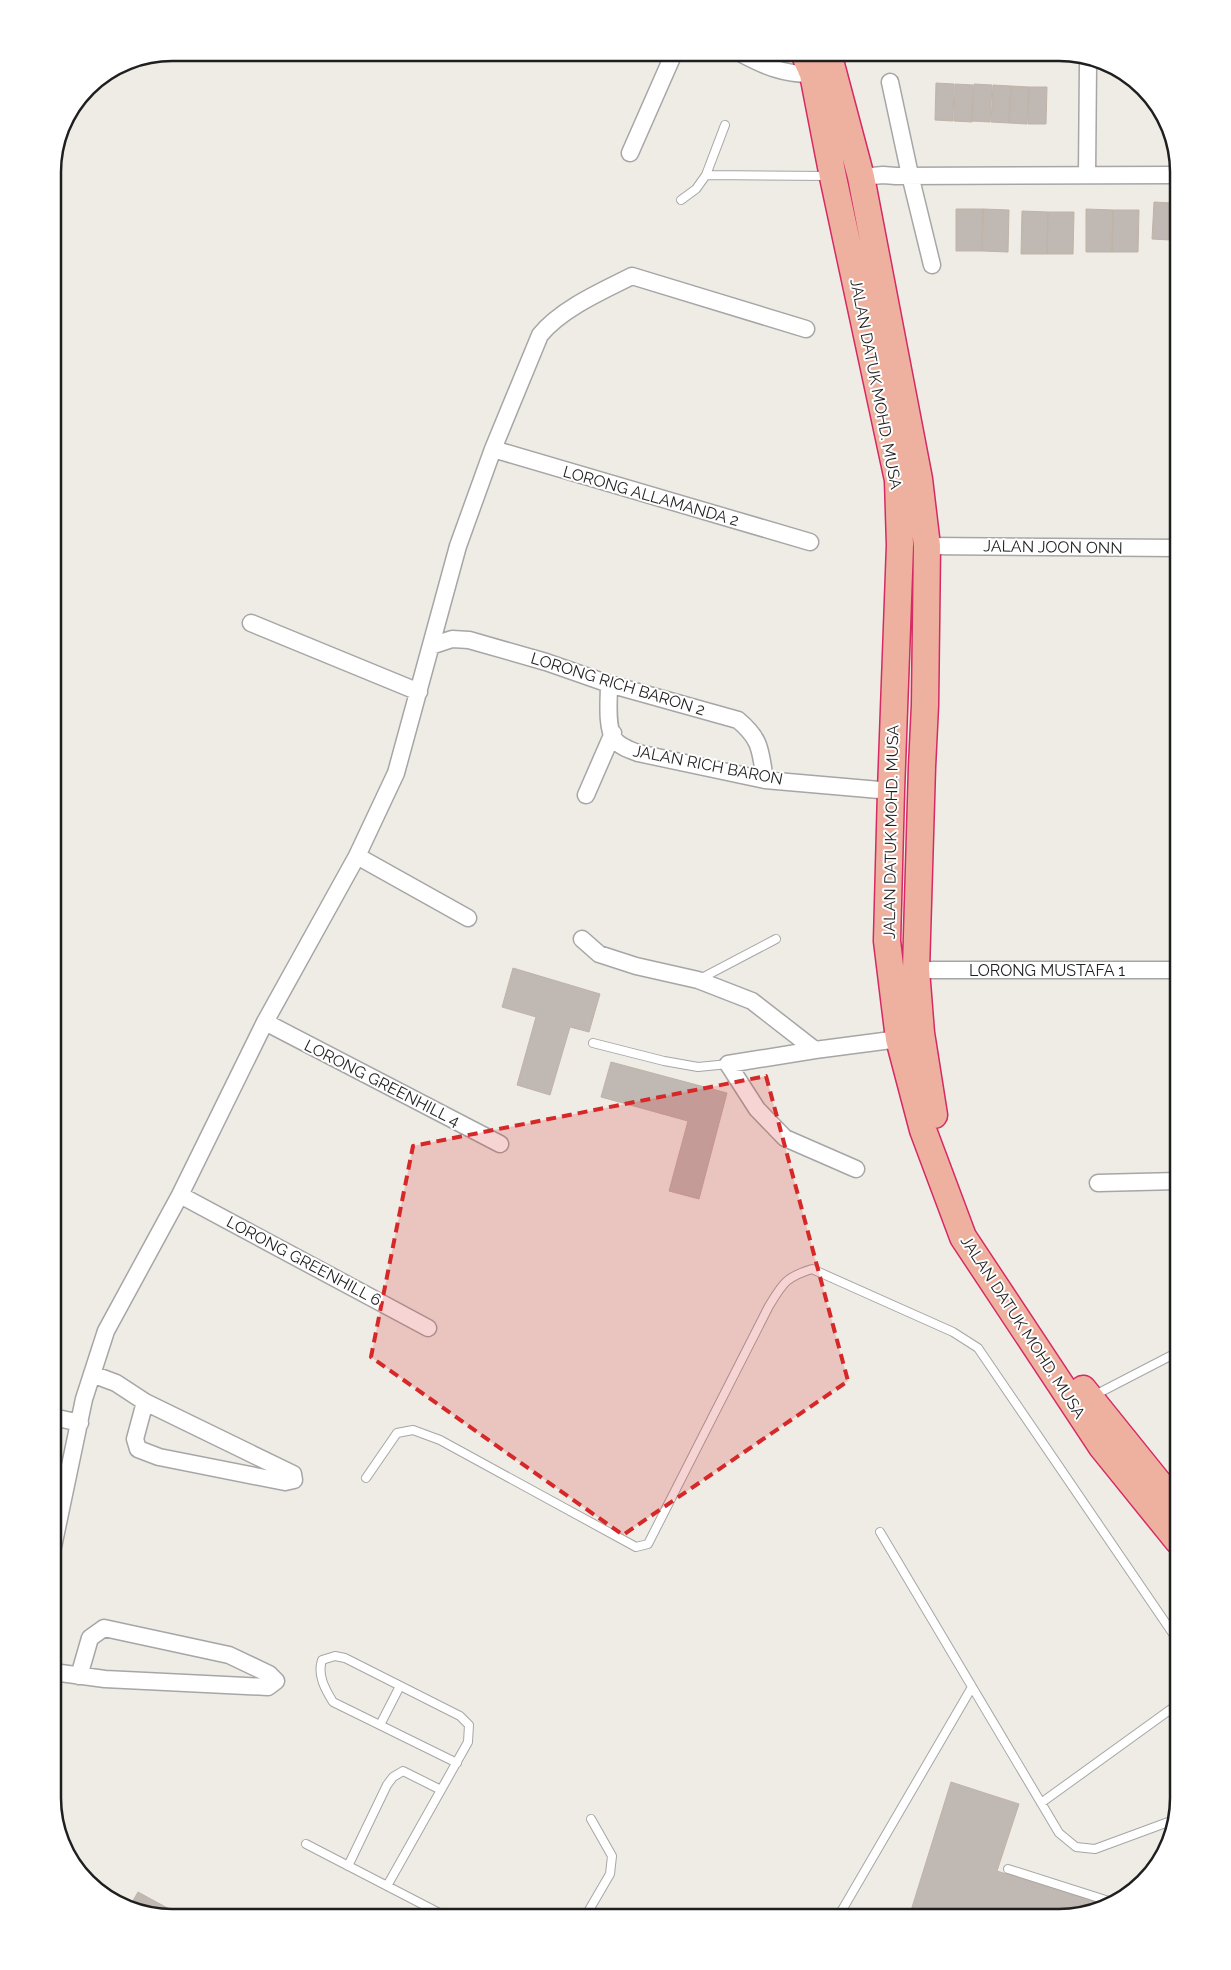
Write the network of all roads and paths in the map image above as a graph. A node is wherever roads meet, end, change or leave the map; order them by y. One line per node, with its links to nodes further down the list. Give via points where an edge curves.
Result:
1 (670, 61): 8 (street)
2 (756, 61): 4 (street, via 775,70 795,74)
3 (830, 61): 14 (highway, JALAN DATUK MOHD. MUSA)
4 (809, 63): 13 (highway, JALAN DATUK MOHD. MUSA)
5 (1088, 64): 11 (street)
6 (890, 82): 10 (street)
7 (725, 125): 9 (lane)
8 (630, 153)
9 (706, 175): 13 (lane); 15 (lane, via 696,189)
10 (910, 175): 11 (street); 14 (street); 16 (street)
11 (1086, 175): 12 (street)
12 (1170, 175)
13 (833, 176): 29 (highway, JALAN DATUK MOHD. MUSA, via 898,480 900,545)
14 (861, 177): 20 (highway, JALAN DATUK MOHD. MUSA, via 919,479)
15 (681, 200)
16 (932, 265)
17 (806, 329): 18 (street, via 632,276 551,321 540,335)
18 (493, 449): 19 (street, LORONG ALLAMANDA 2); 23 (street, via 458,546)
19 (810, 542)
20 (927, 546): 21 (street, JALAN JOON ONN); 27 (highway, JALAN DATUK MOHD. MUSA)
21 (1170, 548)
22 (251, 624): 25 (street)
23 (431, 646): 24 (street, LORONG RICH BARON 2, via 452,639 469,640); 25 (street)
24 (609, 684): 26 (street, JALAN RICH BARON); 28 (street, LORONG RICH BARON 2, via 738,720 759,743)
25 (419, 692): 31 (street, via 396,773)
26 (613, 733): 28 (street, JALAN RICH BARON, via 614,739 624,748 638,753); 30 (street)
27 (922, 767): 29 (highway, via 904,788); 35 (highway, JALAN DATUK MOHD. MUSA)
28 (765, 780): 29 (street, JALAN RICH BARON)
29 (891, 791): 39 (highway, JALAN DATUK MOHD. MUSA, via 887,942)
30 (586, 795)
31 (357, 856): 32 (street); 38 (street)
32 (468, 918)
33 (776, 938): 37 (lane)
34 (582, 939): 37 (street, via 599,954)
35 (916, 970): 36 (street, LORONG MUSTAFA 1); 51 (highway, JALAN DATUK MOHD. MUSA, via 921,1033 936,1127 975,1223)
36 (1170, 970)
37 (698, 980): 41 (street, via 752,1001)
38 (265, 1022): 43 (street, LORONG GREENHILL 4); 47 (street)
39 (899, 1039): 41 (street); 58 (highway, JALAN DATUK MOHD. MUSA, via 923,1130 963,1237 1102,1447)
40 (593, 1043): 42 (lane, via 698,1067)
41 (815, 1050): 42 (street)
42 (728, 1064): 44 (street, via 757,1110 785,1138)
43 (500, 1144)
44 (856, 1168)
45 (1170, 1180): 46 (street)
46 (1098, 1183)
47 (180, 1195): 48 (street, LORONG GREENHILL 6); 50 (street, via 106,1331)
48 (428, 1328)
49 (1170, 1356): 51 (lane)
50 (92, 1374): 52 (street, via 116,1383); 54 (street)
51 (1089, 1398): 56 (highway, JALAN DATUK MOHD. MUSA)
52 (145, 1402): 52 (street, via 293,1474 294,1480 285,1482 159,1457 138,1448 135,1439)
53 (61, 1419): 54 (street)
54 (80, 1423): 57 (street)
55 (366, 1478): 60 (lane, via 397,1433 413,1430 440,1440 636,1547 648,1544 769,1306 794,1274 812,1269 953,1332 978,1348)
56 (1170, 1497)
57 (61, 1507)
58 (1170, 1531)
59 (880, 1532): 64 (lane)
60 (1170, 1629)
61 (61, 1673): 62 (street)
62 (79, 1676): 62 (street, via 268,1687 276,1681 230,1655 104,1628 90,1638)
63 (400, 1686): 66 (lane); 66 (lane, via 345,1658 335,1656 322,1660 319,1670 333,1702); 67 (lane, via 460,1716 469,1725 468,1742)
64 (972, 1687): 69 (lane); 79 (lane)
65 (1170, 1710): 69 (lane)
66 (380, 1725): 67 (lane)
67 (456, 1763): 68 (lane)
68 (441, 1790): 73 (lane, via 403,1771 393,1777); 75 (lane)
69 (1041, 1803): 71 (lane, via 1059,1833 1076,1847 1095,1849)
70 (591, 1819): 78 (lane, via 612,1856 610,1874)
71 (1167, 1823)
72 (306, 1844): 73 (lane)
73 (348, 1866): 75 (lane)
74 (1008, 1869): 76 (lane)
75 (387, 1886): 77 (lane)
76 (1103, 1899)
77 (432, 1909)
78 (590, 1909)
79 (843, 1909)

